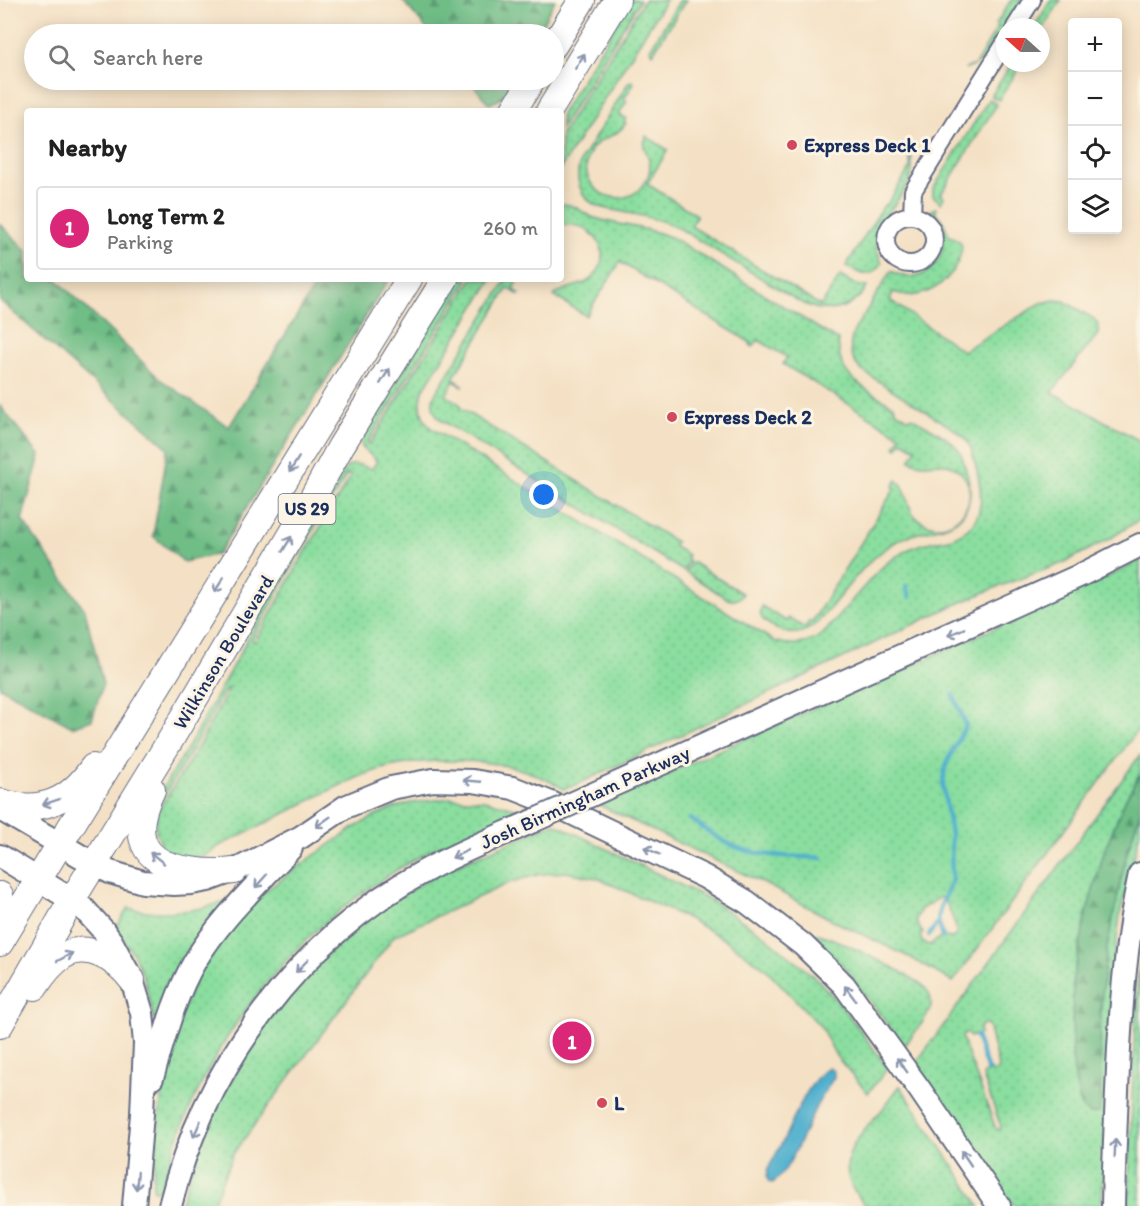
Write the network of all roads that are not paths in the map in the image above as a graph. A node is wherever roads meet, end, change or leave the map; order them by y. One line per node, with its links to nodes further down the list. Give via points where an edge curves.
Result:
1 (582, 0): 5 (main road)
2 (617, 0): 7 (main road, one-way to 2)
3 (1032, 0): 4 (street)
4 (1021, 18)
5 (564, 29)
6 (996, 58): 12 (street, via 914,191)
7 (564, 75)
8 (526, 90): 10 (main road)
9 (556, 90): 11 (main road)
10 (515, 108)
11 (550, 108)
12 (912, 216)
13 (407, 282): 18 (main road, Wilkinson Boulevard / US 29, one-way to 18)
14 (443, 282): 19 (main road, Wilkinson Boulevard / US 29, one-way to 14)
15 (1140, 529): 17 (main road)
16 (1140, 545): 17 (main road, Josh Birmingham Parkway)
17 (1009, 608): 38 (main road, Josh Birmingham Parkway, one-way to 38, bridge, via 470,849 381,898 302,966 268,1004 237,1048 190,1143)
18 (137, 719): 20 (main road, one-way to 20, via 120,730 86,777 57,801 36,806); 23 (main road, Wilkinson Boulevard / US 29)
19 (171, 739): 25 (main road, Wilkinson Boulevard / US 29); 26 (main road, one-way to 19, via 173,867 160,862 146,846 141,818 170,753)
20 (0, 802)
21 (0, 809): 23 (main road)
22 (301, 837): 26 (main road); 36 (main road, one-way to 36, via 214,933 195,962 179,993); 39 (main road, one-way to 22, via 844,985 803,945 747,902 705,877 551,803 513,788 473,781 433,780 391,788 345,807)
23 (60, 843): 25 (main road); 28 (main road, Wilkinson Boulevard / US 29)
24 (0, 856): 28 (main road)
25 (94, 864): 26 (main road, via 123,877 158,884 192,883); 30 (main road, Wilkinson Boulevard / US 29)
26 (234, 871)
27 (1140, 873): 40 (main road, one-way to 27, via 1121,1001)
28 (38, 879): 30 (main road); 32 (main road, Wilkinson Boulevard / US 29)
29 (0, 895): 31 (main road)
30 (72, 900): 33 (main road, via 103,930); 34 (main road, Wilkinson Boulevard / US 29)
31 (0, 930)
32 (0, 943)
33 (132, 980): 35 (main road, one-way to 33, via 12,1022 48,970 68,954 100,954); 36 (main road, via 145,1031)
34 (0, 1025)
35 (0, 1032)
36 (142, 1114): 37 (main road, one-way to 37)
37 (134, 1206)
38 (170, 1206)
39 (999, 1206)
40 (1113, 1206)

